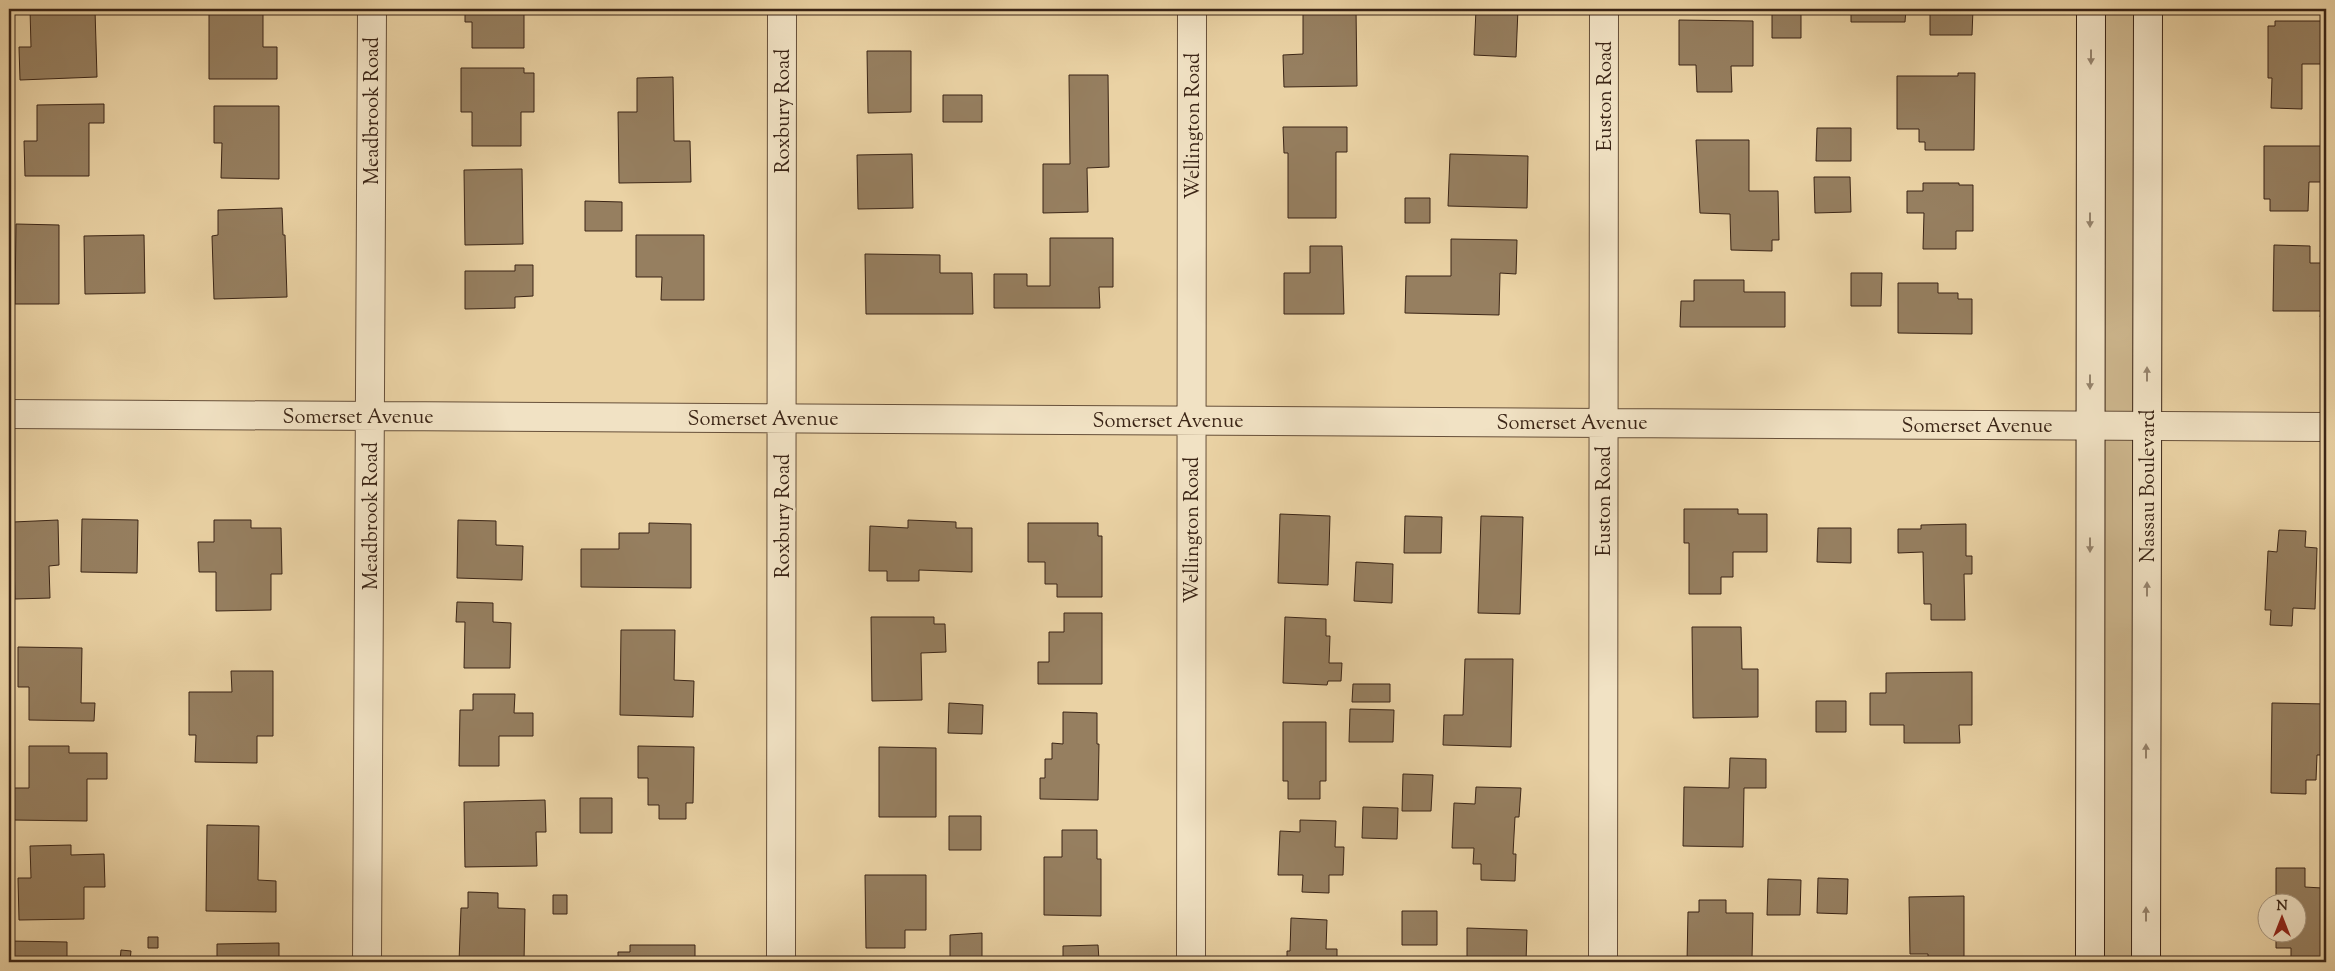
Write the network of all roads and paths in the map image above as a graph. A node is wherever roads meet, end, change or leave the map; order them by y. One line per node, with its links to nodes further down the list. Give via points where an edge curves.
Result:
1 (372, 9): 8 (street, Meadbrook Road)
2 (782, 9): 9 (street, Roxbury Road)
3 (1192, 9): 10 (street, Wellington Road)
4 (1604, 9): 11 (street, Euston Road)
5 (2091, 9): 12 (street, one-way to 12)
6 (2148, 9): 13 (street, Nassau Boulevard, one-way to 6)
7 (9, 414): 8 (street, Somerset Avenue)
8 (370, 416): 9 (street, Somerset Avenue); 15 (street, Meadbrook Road)
9 (782, 419): 10 (street, Somerset Avenue); 16 (street, Roxbury Road)
10 (1191, 420): 11 (street, Somerset Avenue); 17 (street, Wellington Road)
11 (1604, 423): 12 (street, Somerset Avenue); 18 (street, Euston Road)
12 (2090, 425): 13 (street, Somerset Avenue); 19 (street, one-way to 19)
13 (2147, 426): 14 (street, Somerset Avenue); 20 (street, Nassau Boulevard, one-way to 13)
14 (2326, 427)
15 (367, 962)
16 (781, 962)
17 (1191, 962)
18 (1603, 962)
19 (2090, 962)
20 (2146, 962)

